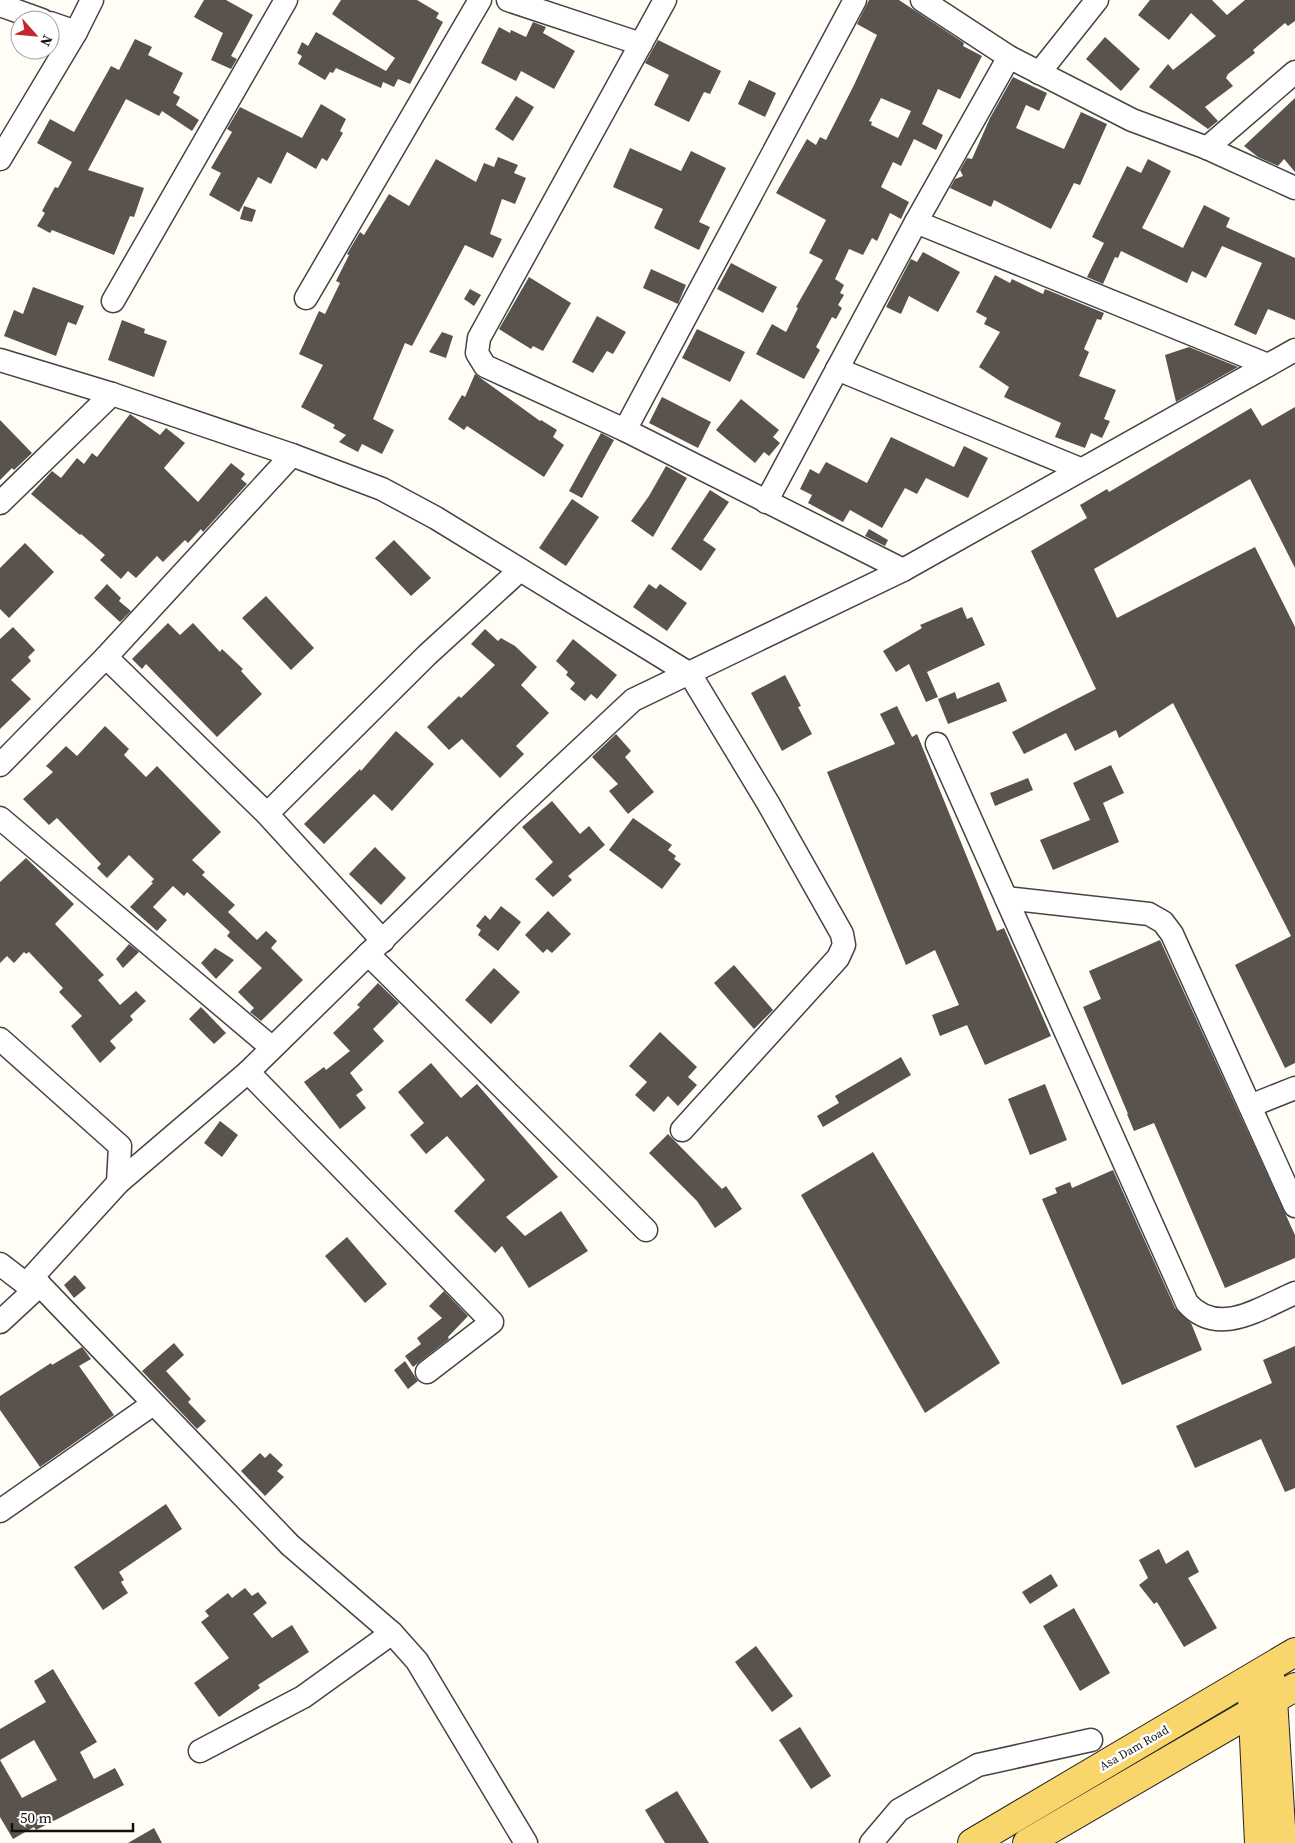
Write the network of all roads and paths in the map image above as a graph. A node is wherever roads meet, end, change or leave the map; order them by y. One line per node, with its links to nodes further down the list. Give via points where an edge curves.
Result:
1 (92, 0): 12 (street)
2 (286, 0): 22 (street)
3 (480, 0): 21 (street)
4 (508, 0): 13 (street)
5 (665, 0): 13 (street)
6 (855, 0): 28 (street)
7 (922, 0): 14 (street)
8 (1097, 0): 16 (street)
9 (0, 5): 10 (street)
10 (14, 10)
11 (60, 26): 12 (street)
12 (76, 32): 18 (street)
13 (641, 44): 28 (street, via 479,338 477,353 485,366)
14 (1009, 57): 16 (street); 20 (street)
15 (1295, 72): 17 (street)
16 (1039, 73): 17 (street, via 1132,120)
17 (1207, 148): 19 (street)
18 (0, 159)
19 (1295, 188)
20 (916, 222): 25 (street); 26 (street)
21 (306, 298)
22 (113, 301)
23 (1295, 350): 25 (street)
24 (0, 360): 27 (street)
25 (1268, 365): 30 (street)
26 (837, 369): 30 (street); 31 (street)
27 (112, 394): 29 (street); 32 (street)
28 (625, 430): 31 (street)
29 (292, 455): 33 (street, via 382,489); 35 (street)
30 (1080, 470): 34 (street)
31 (766, 502): 34 (street)
32 (0, 503)
33 (520, 570): 36 (street); 39 (street, via 427,655)
34 (903, 570): 36 (street)
35 (106, 657): 38 (street); 39 (street)
36 (690, 674): 42 (street, via 633,700); 48 (street, via 768,803 842,934 844,945 838,958)
37 (937, 744): 41 (street)
38 (0, 765)
39 (266, 814): 42 (street)
40 (0, 818): 44 (street)
41 (1006, 898): 47 (street, via 1149,914 1163,922 1172,934); 54 (street, via 1187,1303 1194,1312 1207,1318 1231,1321)
42 (376, 947): 44 (street); 51 (street)
43 (0, 1039): 49 (street, via 120,1146)
44 (271, 1047): 45 (street)
45 (248, 1072): 49 (street); 56 (street, via 492,1322)
46 (1295, 1088): 47 (street)
47 (1250, 1106): 50 (street)
48 (682, 1130)
49 (118, 1183): 53 (street)
50 (1295, 1206)
51 (646, 1230)
52 (0, 1264): 53 (street)
53 (33, 1285): 55 (street); 57 (street)
54 (1295, 1293)
55 (0, 1322)
56 (427, 1372)
57 (153, 1404): 58 (street); 59 (street, via 290,1545)
58 (0, 1511)
59 (392, 1633): 65 (street, via 303,1697); 67 (street, via 418,1661)
60 (1295, 1652): 61 (main road, Asa Dam Road)
61 (1260, 1673): 62 (main road); 69 (main road, Asa Dam Road)
62 (1280, 1699): 64 (main road); 66 (main road); 72 (main road, via 1277,1740)
63 (1091, 1740): 68 (street, via 978,1765 899,1810)
64 (1199, 1742): 66 (main road, via 1237,1748); 70 (main road)
65 (200, 1751)
66 (1256, 1765): 71 (main road)
67 (526, 1843)
68 (872, 1843)
69 (972, 1843)
70 (1027, 1843)
71 (1259, 1843)
72 (1282, 1843)

